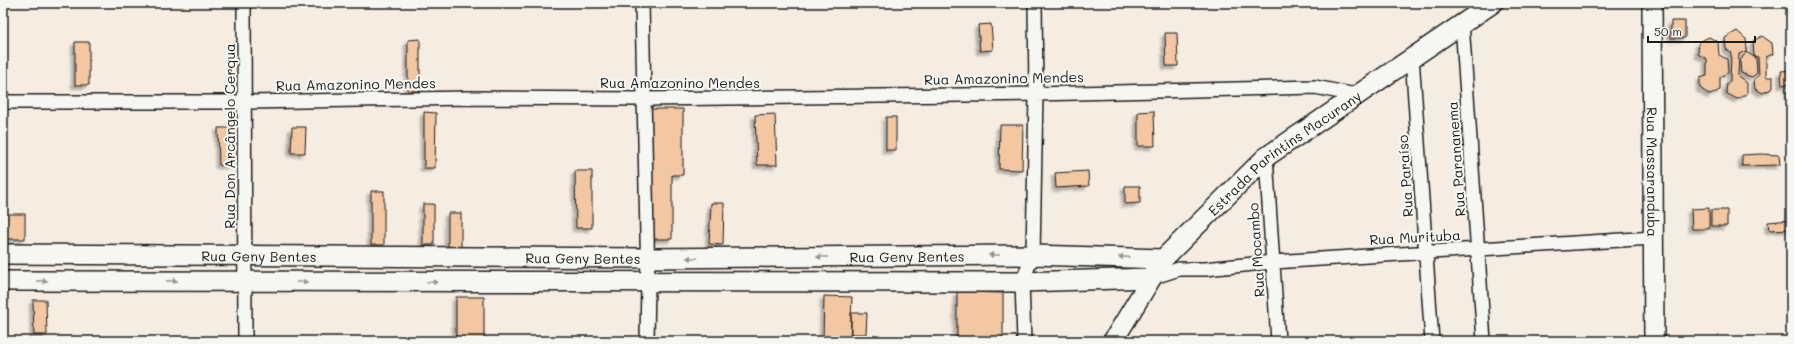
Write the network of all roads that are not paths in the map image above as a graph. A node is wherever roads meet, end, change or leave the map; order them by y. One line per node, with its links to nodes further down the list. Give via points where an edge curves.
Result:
1 (244, 3): 12 (street, Rua Don Arcângelo Cerqua)
2 (642, 3): 10 (street)
3 (1035, 3): 8 (street)
4 (1493, 3): 6 (street, Estrada Parintins Macurany)
5 (1652, 3): 14 (street, Rua Massaranduba)
6 (1462, 23): 7 (street, Estrada Parintins Macurany); 15 (street, Rua Parananema)
7 (1412, 57): 9 (street, Estrada Parintins Macurany); 16 (street, Rua Paraíso)
8 (1036, 94): 9 (street, Rua Amazonino Mendes, via 1315,87); 10 (street, Rua Amazonino Mendes); 19 (street)
9 (1356, 95): 13 (street, Estrada Parintins Macurany)
10 (643, 99): 12 (street, Rua Amazonino Mendes, via 467,98); 20 (street)
11 (3, 102): 12 (street, Rua Amazonino Mendes)
12 (245, 102): 18 (street, Rua Don Arcângelo Cerqua)
13 (1266, 157): 21 (street, Estrada Parintins Macurany); 22 (street, Rua Mocambo)
14 (1653, 238): 15 (street, Rua Murituba); 38 (street, Rua Massaranduba)
15 (1478, 250): 16 (street, Rua Murituba); 37 (street, Rua Parananema)
16 (1426, 252): 22 (street, Rua Murituba); 36 (street, Rua Paraíso)
17 (3, 254): 18 (street, Rua Geny Bentes)
18 (245, 254): 20 (street, Rua Geny Bentes); 27 (street, Rua Don Arcângelo Cerqua)
19 (1033, 255): 20 (street, Rua Geny Bentes, one-way to 20); 21 (street, Rua Geny Bentes, one-way to 19); 28 (street)
20 (646, 258): 26 (street)
21 (1163, 258): 23 (street); 24 (street, Estrada Parintins Macurany)
22 (1274, 262): 23 (street, Rua Murituba, via 1205,270); 35 (street, Rua Mocambo)
23 (1179, 269): 24 (street, Rua Murituba)
24 (1151, 278): 28 (street, Rua Geny Bentes); 29 (street, Estrada Parintins Macurany)
25 (3, 281): 27 (street, Rua Geny Bentes, one-way to 27)
26 (648, 281): 27 (street, Rua Geny Bentes, one-way to 26); 28 (street, Rua Geny Bentes); 31 (street)
27 (244, 282): 30 (street, Rua Don Arcângelo Cerqua)
28 (1022, 282): 32 (street)
29 (1125, 320): 33 (street, Estrada Parintins Macurany); 34 (street)
30 (245, 341)
31 (646, 341)
32 (1024, 341)
33 (1113, 341)
34 (1126, 341)
35 (1278, 341)
36 (1432, 341)
37 (1484, 341)
38 (1654, 341)

